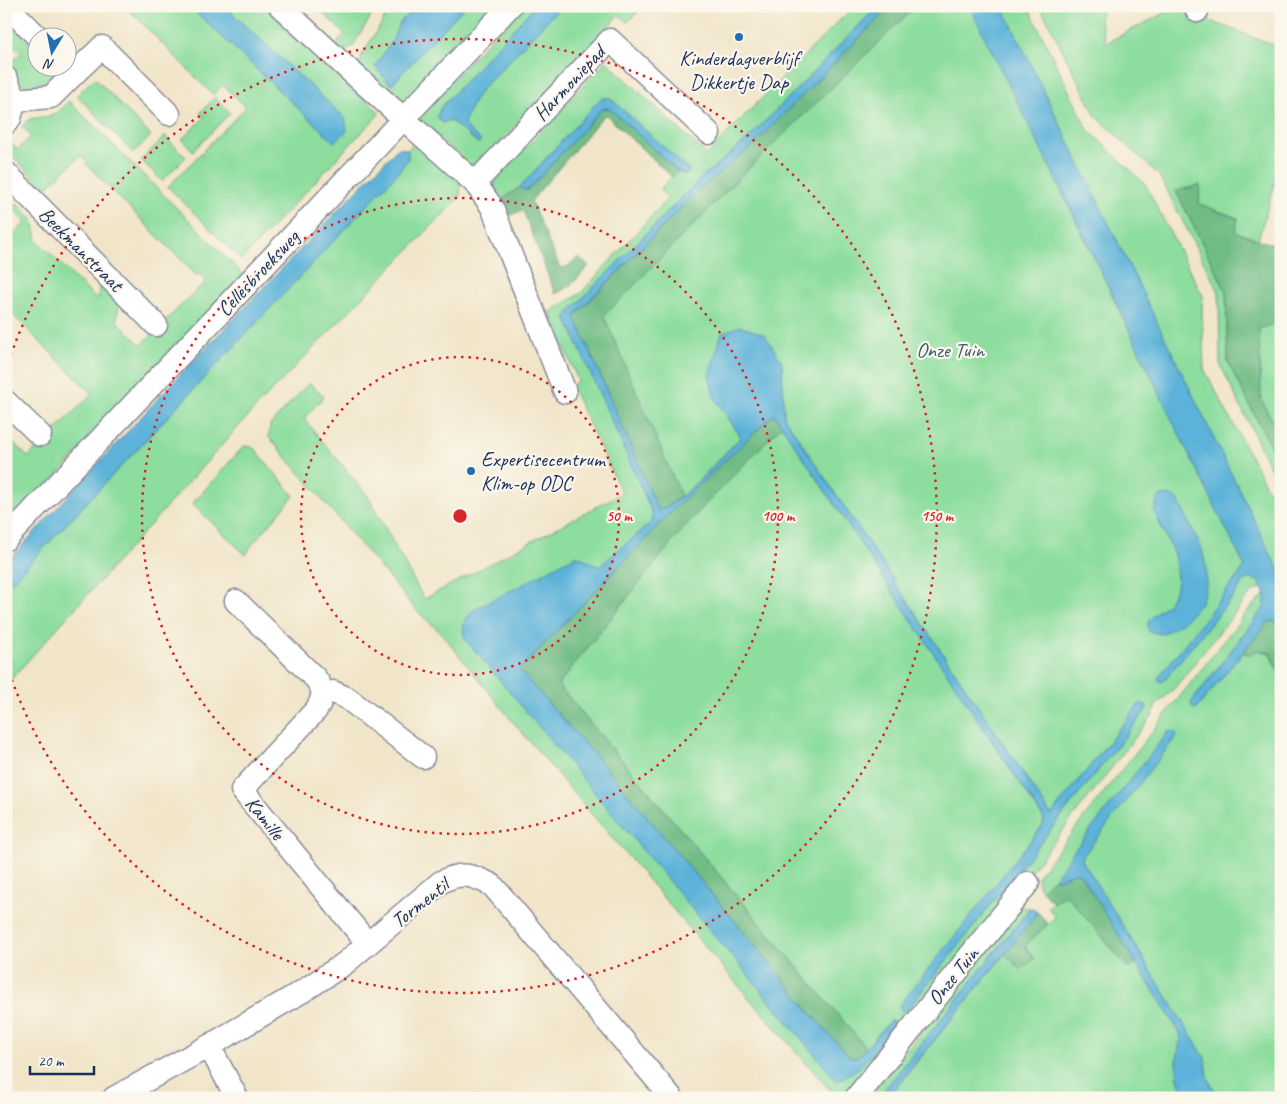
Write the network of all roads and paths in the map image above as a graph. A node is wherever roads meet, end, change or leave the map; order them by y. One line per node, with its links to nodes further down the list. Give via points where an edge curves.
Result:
1 (7, 6): 4 (street)
2 (280, 6): 10 (street)
3 (510, 6): 10 (street, Cellesbroeksweg)
4 (29, 28)
5 (78, 64): 9 (street, via 102,47)
6 (6, 78): 8 (street)
7 (65, 78): 8 (street, via 51,97)
8 (16, 100): 11 (street)
9 (169, 114)
10 (404, 119): 14 (street); 19 (street, Cellesbroeksweg)
11 (6, 122)
12 (710, 133): 14 (street, Harmoniepad, via 610,40)
13 (6, 173): 15 (street, Beekmanstraat)
14 (475, 182): 16 (street, via 492,208)
15 (156, 325)
16 (566, 392)
17 (6, 402): 18 (street)
18 (40, 435)
19 (6, 540)
20 (236, 600): 21 (street, via 315,678)
21 (323, 694): 22 (street, via 333,692 348,698); 24 (street, Kamille, via 316,710 242,790)
22 (423, 757)
23 (1028, 883): 29 (street, Onze Tuin)
24 (368, 944): 25 (street, Tormentil, via 303,991); 28 (street, Tormentil, via 449,878 472,876 492,885)
25 (208, 1046): 26 (street, Tormentil); 27 (street)
26 (114, 1098)
27 (237, 1098)
28 (672, 1098)
29 (856, 1098)

